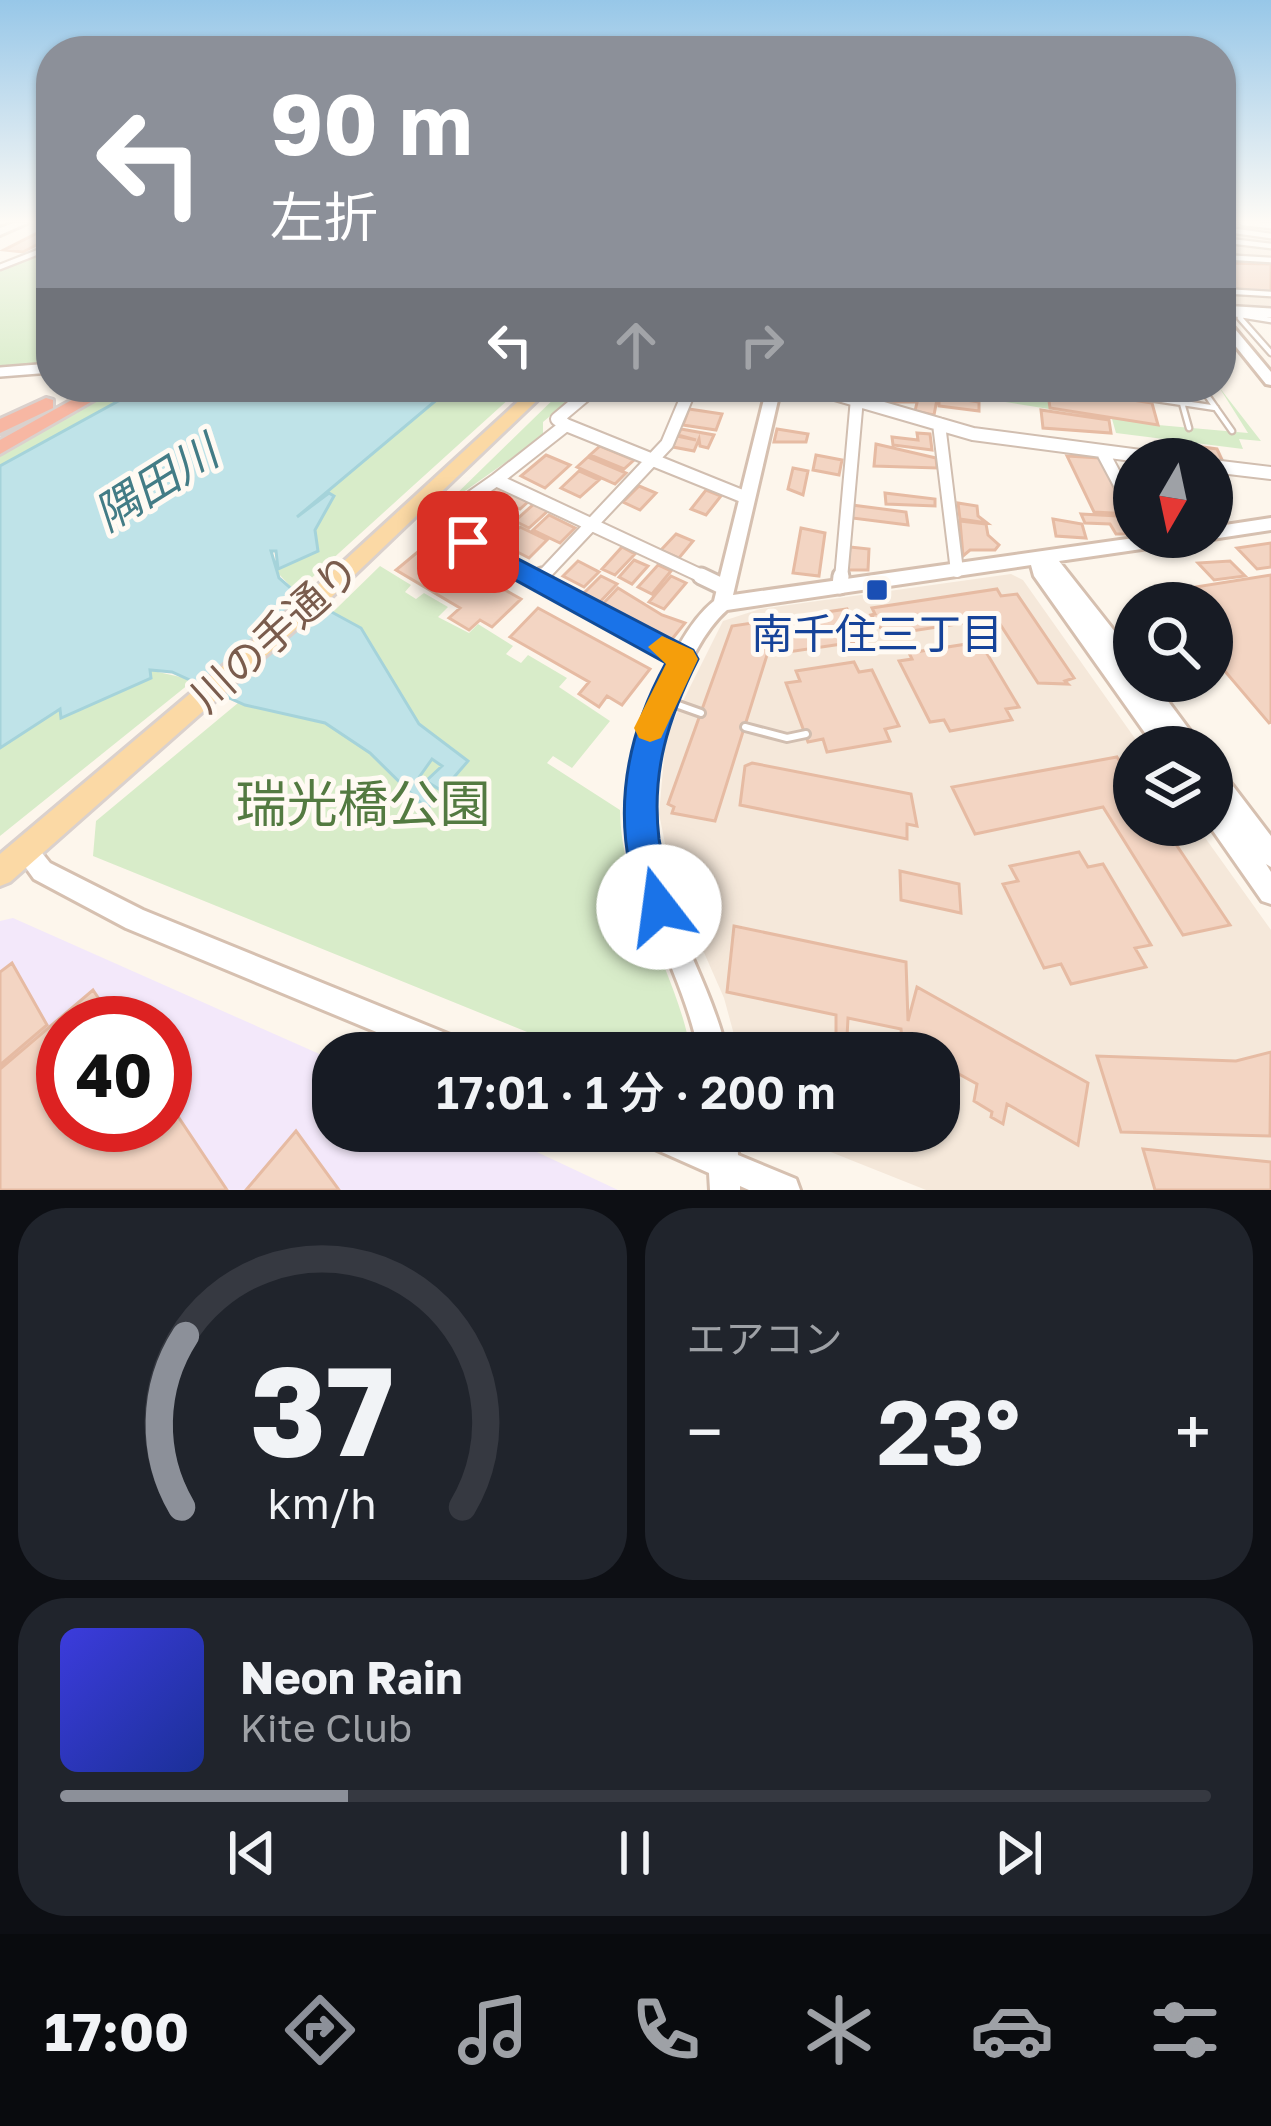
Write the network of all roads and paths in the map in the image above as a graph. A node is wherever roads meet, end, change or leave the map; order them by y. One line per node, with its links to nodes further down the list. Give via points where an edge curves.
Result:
1 (1236, 292): 2 (lane)
2 (1271, 294)
3 (1236, 312): 5 (street)
4 (1236, 317): 6 (lane)
5 (1271, 317): 6 (lane)
6 (1240, 319): 8 (lane)
7 (1236, 338): 11 (street)
8 (1271, 353)
9 (36, 369): 10 (street)
10 (0, 371)
11 (1271, 381)
12 (54, 402): 27 (highway)
13 (81, 402): 29 (highway)
14 (527, 402): 56 (main road, 川の手通り)
15 (577, 402): 25 (street, via 557,419)
16 (685, 402): 32 (street)
17 (770, 402): 37 (street)
18 (855, 402): 45 (street)
19 (880, 402): 24 (street)
20 (1175, 402): 22 (lane)
21 (1212, 402): 23 (lane)
22 (1182, 403): 23 (lane); 26 (lane)
23 (1216, 408): 28 (lane)
24 (939, 424): 30 (street); 43 (street)
25 (566, 425): 32 (street); 36 (street)
26 (1189, 428)
27 (0, 430)
28 (1232, 431)
29 (0, 446)
30 (1102, 451): 31 (street); 34 (street)
31 (1113, 452)
32 (652, 460): 37 (street); 38 (street)
33 (1233, 468): 35 (street)
34 (1113, 472)
35 (1271, 473)
36 (496, 480): 38 (street); 44 (street, via 433,524)
37 (747, 498): 46 (street)
38 (592, 524): 44 (street); 46 (street)
39 (1271, 524): 40 (street)
40 (1233, 530)
41 (1113, 546): 42 (street)
42 (1040, 559): 43 (street); 47 (street, via 1058,569); 51 (street, via 1040,571)
43 (957, 571): 45 (street)
44 (538, 580): 48 (street)
45 (841, 586): 46 (street)
46 (724, 596): 48 (street)
47 (1113, 642)
48 (683, 659): 49 (street)
49 (662, 699): 50 (lane); 61 (street, via 640,773 642,842)
50 (701, 713)
51 (1152, 726)
52 (745, 727): 53 (lane, via 787,738)
53 (806, 734)
54 (1233, 804): 57 (street)
55 (1233, 839): 59 (street)
56 (26, 851): 58 (main road, 川の手通り); 60 (street, via 42,871 135,919)
57 (1271, 855)
58 (0, 872)
59 (1271, 892)
60 (409, 1032)
61 (707, 1032)
62 (682, 1152): 63 (street)
63 (725, 1178): 64 (street)
64 (785, 1190)

